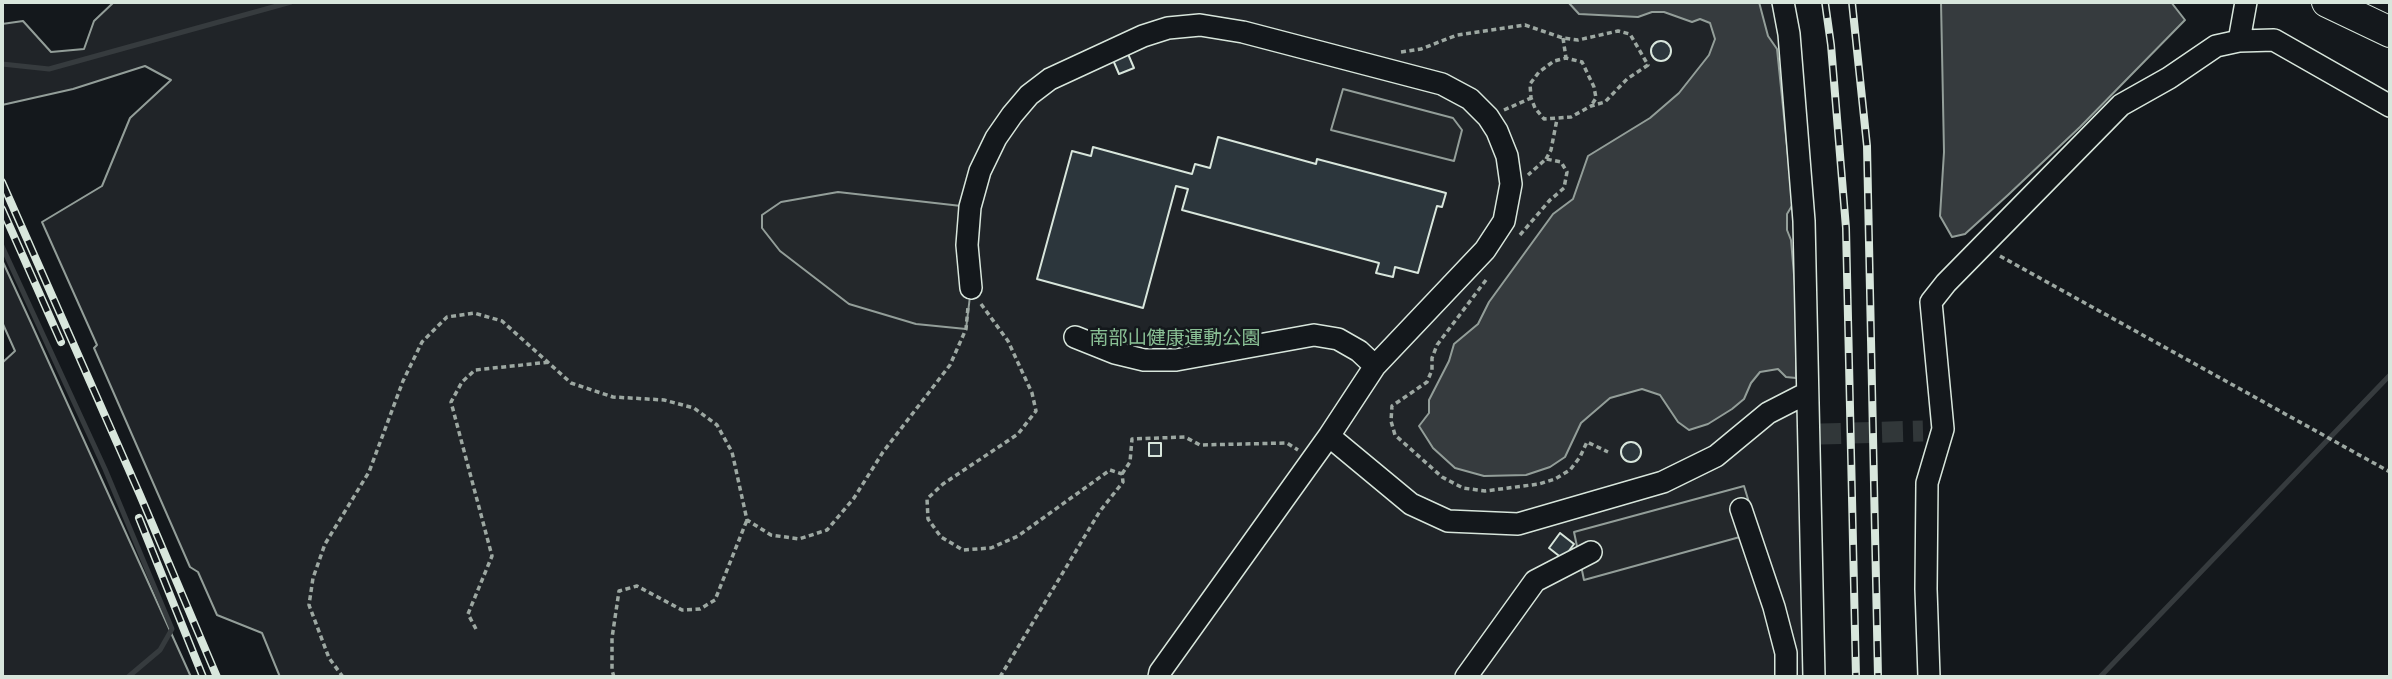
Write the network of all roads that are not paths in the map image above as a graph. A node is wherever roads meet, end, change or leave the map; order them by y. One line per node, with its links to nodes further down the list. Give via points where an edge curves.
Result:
1 (1783, 2): 12 (street, via 1804,221)
2 (2246, 2): 7 (street)
3 (2327, 2): 6 (highway)
4 (2341, 2): 5 (highway)
5 (2390, 21)
6 (2390, 33)
7 (2239, 41): 8 (street, via 2274,40); 20 (street, via 2216,46 2121,105 1931,303)
8 (2390, 106)
9 (971, 288): 11 (street, via 967,245 970,207 980,171 996,138 1029,95 1050,79 1168,28 1200,25 1243,32 1442,84 1470,99 1488,117 1507,156 1511,184 1504,221 1486,250)
10 (1075, 337): 11 (street, via 1115,354 1166,360 1314,335 1338,339)
11 (1375, 366): 13 (street)
12 (1807, 393): 13 (street, via 1768,413 1716,456 1663,482 1518,524 1448,521 1423,510); 19 (street, via 1813,434)
13 (1329, 436): 16 (street)
14 (1741, 509): 18 (street, via 1774,607 1786,653)
15 (1591, 552): 17 (street, via 1535,581)
16 (1159, 677)
17 (1466, 677)
18 (1786, 677)
19 (1814, 677)
20 (1928, 677)

